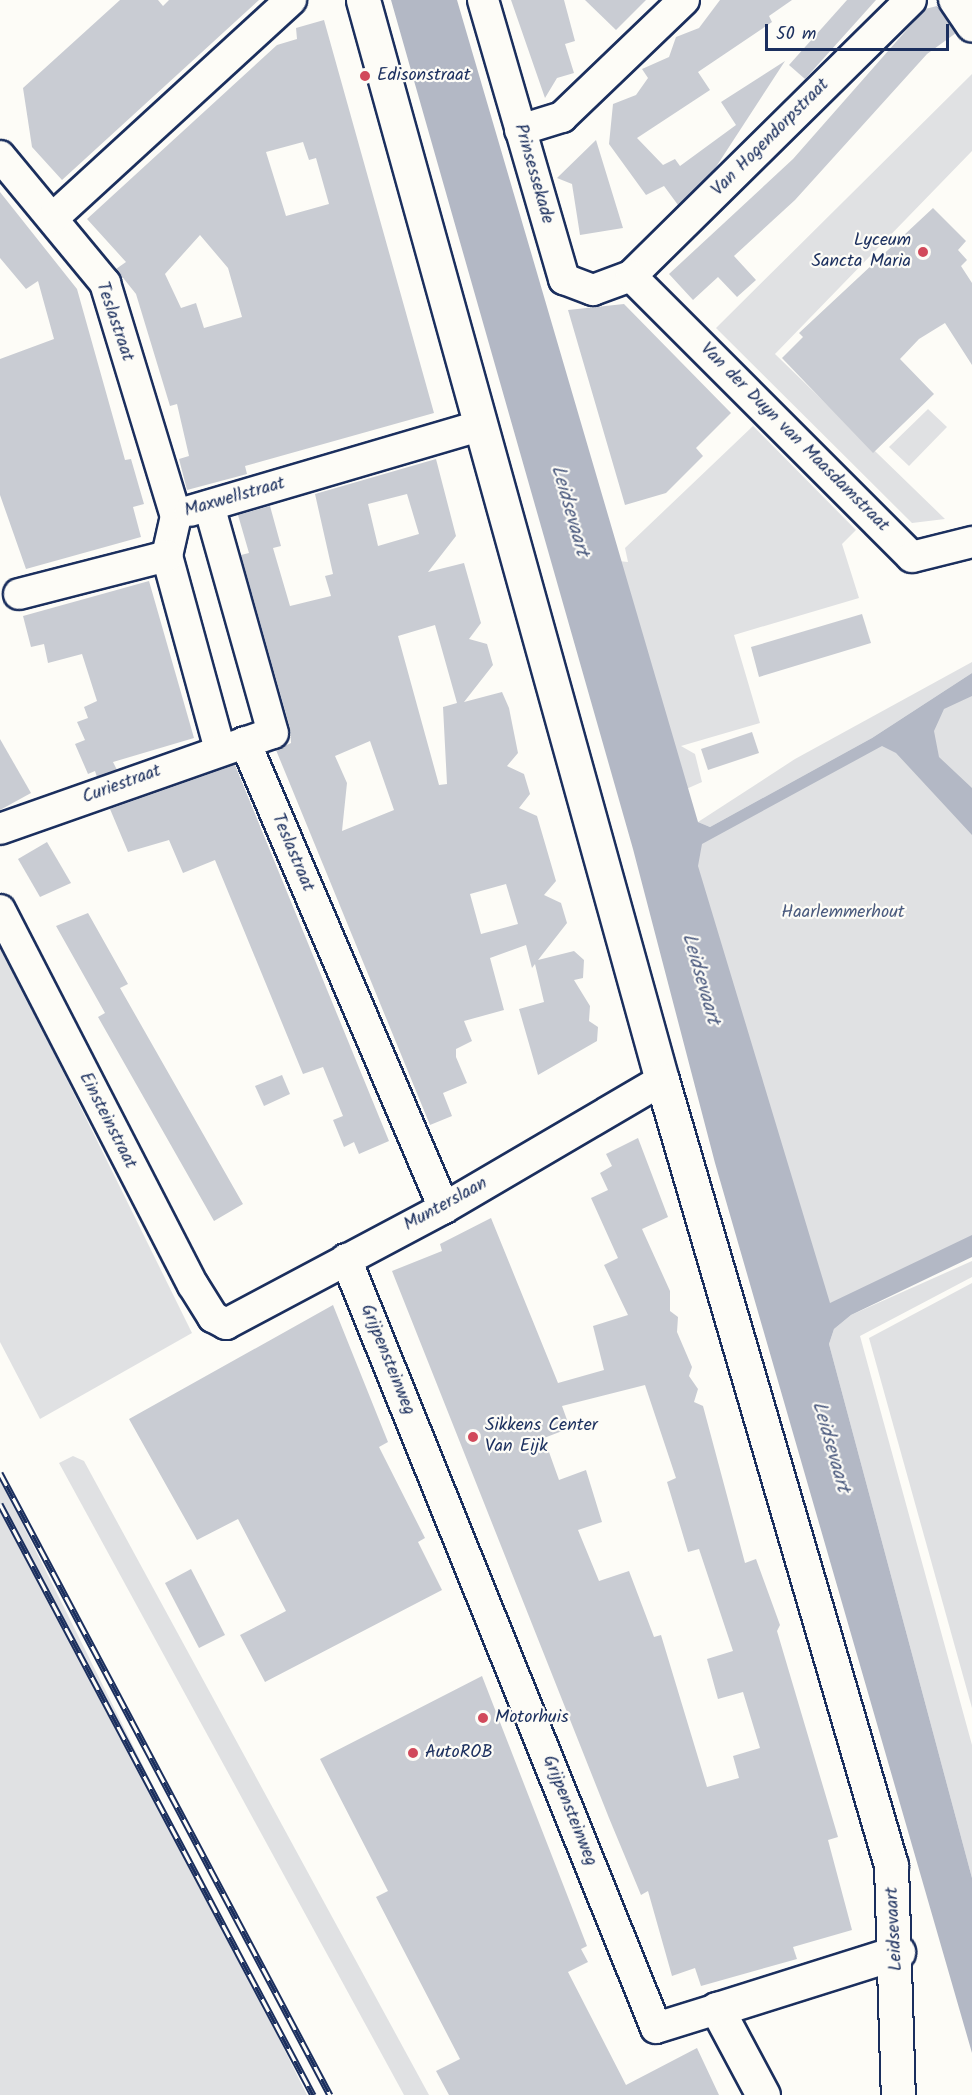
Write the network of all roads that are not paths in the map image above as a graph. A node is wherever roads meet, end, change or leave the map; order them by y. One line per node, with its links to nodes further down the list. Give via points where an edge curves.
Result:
1 (291, 0): 10 (street)
2 (363, 0): 12 (main road, Leidsevaart)
3 (483, 0): 8 (street, Prinsessekade)
4 (684, 0): 8 (street, via 562,117)
5 (911, 0): 11 (street, Van Hogendorpstraat)
6 (954, 0): 7 (street)
7 (972, 27)
8 (520, 130): 11 (street, Prinsessekade, via 564,279 593,290)
9 (0, 156): 10 (street, Teslastraat)
10 (53, 218): 14 (street, Teslastraat, via 105,283)
11 (631, 276): 15 (street, Van der Duyn van Maasdamstraat, via 912,557)
12 (479, 426): 13 (street, Maxwellstraat); 21 (main road, Leidsevaart)
13 (209, 506): 14 (street, Maxwellstraat); 18 (street, via 273,733)
14 (176, 516): 16 (street, Maxwellstraat)
15 (972, 542)
16 (167, 556): 17 (street); 18 (street, Teslastraat)
17 (19, 594)
18 (233, 746): 19 (street, Curiestraat); 22 (street, Teslastraat)
19 (0, 829)
20 (0, 910): 24 (street, Einsteinstraat, via 193,1285 213,1317)
21 (662, 1080): 22 (street, Munterslaan); 25 (main road, Leidsevaart, via 891,1865)
22 (444, 1208): 23 (street, Munterslaan)
23 (346, 1259): 24 (street, Munterslaan); 26 (street, Grijpensteinweg, via 657,2028)
24 (226, 1324)
25 (898, 1952): 26 (main road, Grijpensteinweg); 28 (main road, Leidsevaart)
26 (717, 2009): 27 (main road)
27 (763, 2095)
28 (898, 2095)

